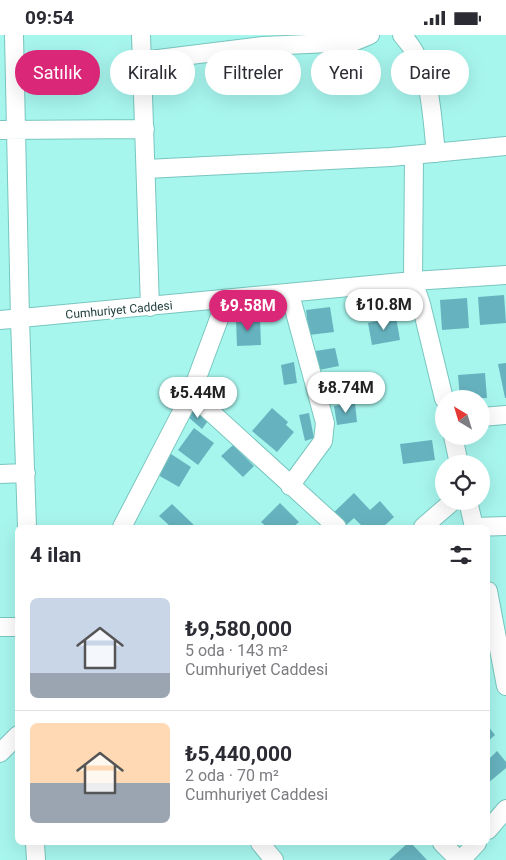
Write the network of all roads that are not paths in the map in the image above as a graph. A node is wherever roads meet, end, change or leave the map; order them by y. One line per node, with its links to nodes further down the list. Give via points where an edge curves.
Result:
1 (14, 35): 9 (street)
2 (141, 35): 5 (street)
3 (370, 35): 6 (street, via 353,43 263,46)
4 (402, 35): 11 (street, via 415,48 428,83)
5 (142, 50)
6 (195, 54)
7 (144, 95): 8 (street)
8 (145, 129): 9 (street); 13 (street)
9 (9, 130): 19 (street)
10 (506, 146): 11 (street)
11 (436, 153): 12 (street)
12 (414, 155): 13 (street); 15 (street)
13 (146, 169): 18 (street)
14 (506, 275): 15 (street, Cumhuriyet Caddesi)
15 (413, 281): 16 (street, Cumhuriyet Caddesi); 21 (street)
16 (290, 294): 17 (street, Cumhuriyet Caddesi); 27 (street, via 325,423 323,441)
17 (226, 301): 18 (street, Cumhuriyet Caddesi); 22 (street)
18 (150, 307): 19 (street, Cumhuriyet Caddesi)
19 (20, 319): 20 (street, Cumhuriyet Caddesi); 25 (street)
20 (0, 320)
21 (442, 390)
22 (190, 394): 27 (street); 31 (street)
23 (506, 415): 24 (street)
24 (490, 416)
25 (26, 473): 26 (street); 30 (street)
26 (0, 474)
27 (290, 486): 32 (street)
28 (443, 510): 33 (street)
29 (470, 510): 34 (street)
30 (27, 525)
31 (123, 525)
32 (335, 525)
33 (425, 525)
34 (474, 525)
35 (490, 526): 36 (street)
36 (506, 526)
37 (490, 614): 40 (street)
38 (0, 627): 39 (street)
39 (15, 627)
40 (493, 648): 41 (street)
41 (506, 686)
42 (15, 738): 43 (street)
43 (0, 753)
44 (506, 809): 45 (street)
45 (490, 828)
46 (262, 845): 49 (street)
47 (444, 845): 50 (street)
48 (475, 845): 50 (street)
49 (274, 860)
50 (460, 860)

